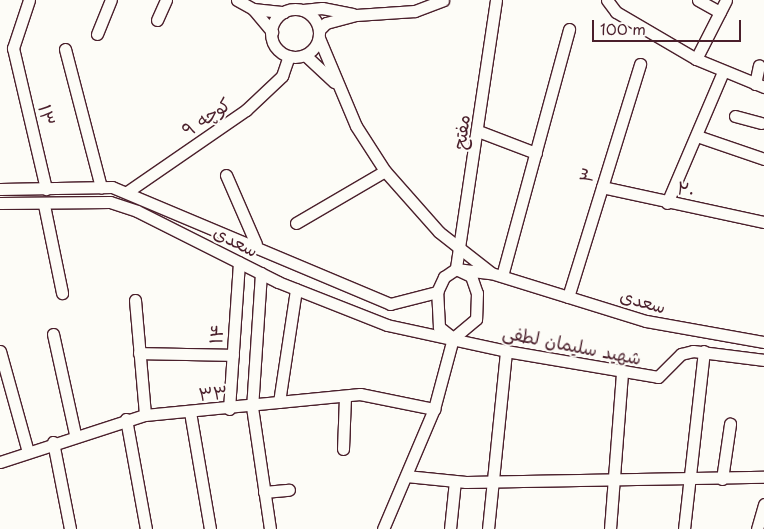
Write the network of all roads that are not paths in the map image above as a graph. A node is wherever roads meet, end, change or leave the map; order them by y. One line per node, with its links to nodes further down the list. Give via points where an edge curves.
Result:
1 (29, 0): 41 (street, ۱۳, via 13,48)
2 (111, 0): 19 (street)
3 (166, 0): 16 (street)
4 (237, 0): 11 (street)
5 (443, 0): 10 (street)
6 (496, 0): 32 (street, مفتح)
7 (698, 0): 14 (street)
8 (726, 0): 14 (street)
9 (612, 2): 24 (street)
10 (411, 5): 15 (street)
11 (253, 9): 13 (street); 18 (street)
12 (303, 10): 13 (street); 15 (street, via 322,8); 20 (street, via 314,18)
13 (284, 12): 18 (street)
14 (720, 12): 24 (street)
15 (356, 15): 20 (street, via 326,23)
16 (156, 20)
17 (570, 29): 34 (street)
18 (272, 32): 23 (street, via 276,47)
19 (97, 34)
20 (319, 34): 22 (street); 29 (street)
21 (65, 49): 38 (street)
22 (305, 55): 23 (street); 29 (street)
23 (289, 56): 42 (street, کوچه ۹, via 282,76 246,110)
24 (696, 59): 27 (street)
25 (640, 64): 39 (street, ۳)
26 (759, 65): 28 (street)
27 (723, 72): 28 (street); 33 (street)
28 (760, 85)
29 (338, 87): 36 (street)
30 (735, 116): 31 (street)
31 (761, 123)
32 (478, 131): 34 (street); 49 (street, مفتح)
33 (697, 136): 35 (street); 43 (street)
34 (536, 153): 53 (street)
35 (764, 159)
36 (385, 171): 47 (street); 49 (street)
37 (226, 175): 48 (street)
38 (101, 187): 41 (street, سعدی); 42 (street, سعدی)
39 (602, 187): 43 (street, ۲۰); 57 (street, ۳)
40 (0, 188): 41 (street, سعدی)
41 (46, 190)
42 (127, 192): 48 (street, سعدی)
43 (667, 203): 46 (street, ۲۰)
44 (0, 204): 45 (street, سعدی)
45 (44, 205): 50 (street, سعدی, via 110,202 137,211); 56 (street)
46 (764, 222)
47 (296, 223)
48 (256, 244): 59 (street, سعدی, via 353,291)
49 (458, 249): 51 (street, مفتح); 53 (street)
50 (239, 262): 52 (street, سعدی); 68 (street, ۱۴)
51 (456, 269): 53 (street, سعدی); 55 (street, via 444,277); 62 (street, via 471,276 477,293 476,319)
52 (260, 272): 54 (street, سعدی); 74 (street)
53 (497, 274): 57 (street, سعدی)
54 (296, 289): 60 (street, سعدی); 73 (street)
55 (437, 292): 59 (street); 62 (street, via 439,327)
56 (62, 293)
57 (568, 297): 63 (street, سعدی, via 654,323)
58 (135, 300): 67 (street)
59 (390, 304): 60 (street)
60 (387, 325): 62 (street, سعدی)
61 (53, 334): 81 (street)
62 (453, 338): 65 (street, شهید سلیمان لطفی); 76 (street)
63 (764, 342)
64 (0, 350): 71 (street)
65 (506, 351): 70 (street, شهید سلیمان لطفی); 92 (street)
66 (704, 351): 69 (street, شهید سلیمان لطفی); 70 (street, شهید سلیمان لطفی, via 681,354 658,377); 88 (street)
67 (139, 353): 68 (street); 78 (street)
68 (233, 355): 75 (street, ۱۴)
69 (764, 360)
70 (622, 374): 90 (street)
71 (3, 375): 84 (street)
72 (345, 396): 73 (street, ۳۳); 76 (street, ۳۳, via 388,398); 83 (street)
73 (280, 402): 74 (street, ۳۳)
74 (252, 407): 75 (street, ۳۳); 94 (street)
75 (229, 409): 77 (street, ۳۳)
76 (434, 409): 86 (street)
77 (190, 412): 78 (street, ۳۳); 99 (street)
78 (144, 415): 79 (street, ۳۳)
79 (126, 419): 81 (street, ۳۳); 98 (street)
80 (730, 424): 89 (street)
81 (75, 434): 82 (street, ۳۳)
82 (53, 442): 84 (street, ۳۳); 97 (street)
83 (342, 450)
84 (28, 452): 85 (street, ۳۳)
85 (0, 462)
86 (406, 476): 91 (street); 101 (street)
87 (764, 477): 89 (street)
88 (688, 479): 89 (street); 90 (street); 105 (street)
89 (722, 479)
90 (614, 480): 92 (street); 104 (street)
91 (455, 481): 92 (street); 102 (street)
92 (493, 482): 103 (street)
93 (289, 490): 94 (street)
94 (264, 492): 100 (street)
95 (764, 504): 96 (street)
96 (758, 528)
97 (70, 529)
98 (146, 529)
99 (210, 529)
100 (270, 529)
101 (384, 529)
102 (450, 529)
103 (488, 529)
104 (610, 529)
105 (684, 529)

